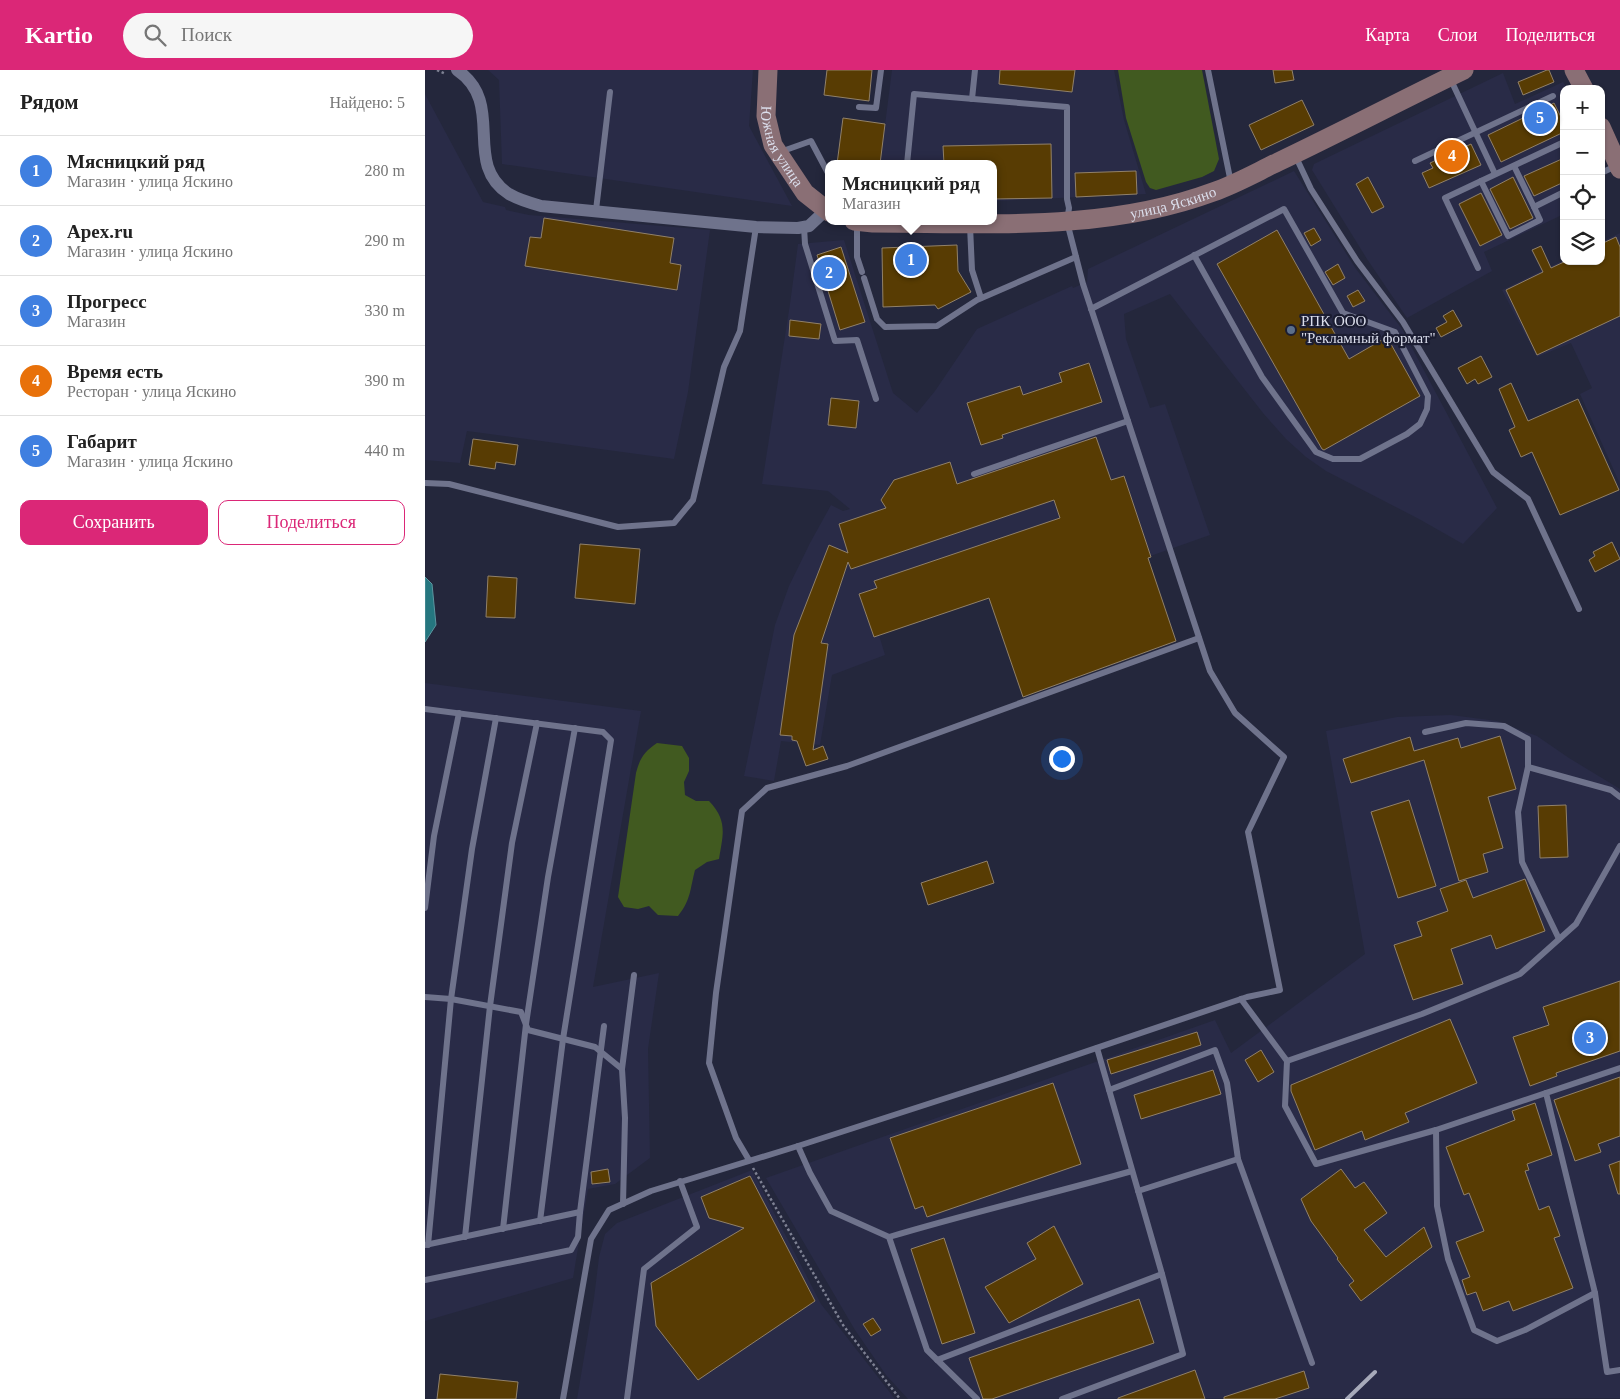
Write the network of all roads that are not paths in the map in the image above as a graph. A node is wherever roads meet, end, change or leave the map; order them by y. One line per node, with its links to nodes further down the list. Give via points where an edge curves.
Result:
1 (457, 70): 29 (street, via 479,94 485,156 488,169 500,186 519,199 541,206)
2 (768, 70): 16 (street, Южная улица, via 766,116)
3 (881, 70): 12 (lane, via 876,108)
4 (975, 70): 11 (lane)
5 (1208, 70): 26 (lane)
6 (1574, 70): 8 (street)
7 (1457, 74): 14 (lane); 17 (street, улица Яскино)
8 (1582, 85)
9 (610, 92): 29 (lane)
10 (1553, 96): 14 (lane)
11 (972, 98): 18 (lane, via 914,94); 32 (lane, via 1067,107)
12 (859, 107)
13 (1602, 130): 22 (street)
14 (1475, 132): 19 (lane); 24 (lane)
15 (1560, 144): 20 (lane)
16 (778, 153): 21 (lane, via 811,141); 30 (street, Южная улица, via 805,193)
17 (1295, 154): 26 (street, улица Яскино); 47 (lane, via 1311,189 1357,260 1403,322 1493,472 1528,499)
18 (907, 160)
19 (1415, 161)
20 (1513, 166): 24 (lane); 28 (lane)
21 (825, 167)
22 (1619, 167): 23 (lane)
23 (1605, 172)
24 (1495, 174): 25 (lane)
25 (1481, 181): 28 (lane, via 1508,236 1540,220); 40 (lane, via 1445,198)
26 (1231, 184): 32 (street, улица Яскино, via 1214,192 1126,215)
27 (1560, 194): 28 (lane)
28 (1534, 207)
29 (596, 210): 36 (street)
30 (825, 210)
31 (825, 214): 37 (street)
32 (1067, 222): 33 (street, улица Яскино); 39 (lane)
33 (997, 223)
34 (856, 225): 41 (lane, via 857,257 877,319 885,327 937,326)
35 (970, 225): 41 (lane, via 972,270)
36 (756, 227): 37 (street); 46 (lane, via 740,331 724,367 693,500 674,523 618,527 449,484)
37 (804, 227): 43 (lane, via 805,244 835,341 857,340)
38 (1194, 255): 38 (lane, via 1284,209 1343,313 1395,332 1428,396 1427,409 1420,424 1359,459 1333,459 1316,452 1262,376); 42 (lane)
39 (1076, 257): 41 (lane); 42 (lane)
40 (1479, 268)
41 (981, 298)
42 (1091, 309): 44 (lane)
43 (876, 399)
44 (1128, 421): 45 (lane); 48 (lane)
45 (974, 474)
46 (425, 483)
47 (1579, 609)
48 (1199, 638): 63 (lane, via 1210,670 1235,713 1285,757 1248,832 1280,990); 78 (lane, via 847,766 767,788 743,811 709,1063 736,1138)
49 (425, 708): 50 (lane)
50 (459, 713): 51 (lane); 58 (lane, via 434,836)
51 (496, 718): 52 (lane); 62 (lane, via 472,849)
52 (537, 723): 53 (lane); 64 (lane, via 512,843)
53 (575, 728): 65 (lane); 67 (lane, via 603,732 611,740)
54 (1425, 732): 55 (lane, via 1466,723 1504,726 1527,739)
55 (1528, 767): 56 (lane, via 1611,790); 59 (lane, via 1518,812 1522,862)
56 (1620, 797)
57 (1620, 846): 59 (lane, via 1576,924)
58 (425, 908)
59 (1559, 939): 70 (lane, via 1520,974 1422,1014)
60 (634, 976): 72 (lane)
61 (425, 997): 62 (lane)
62 (451, 999): 64 (lane); 88 (lane)
63 (1241, 1000): 68 (lane); 70 (lane)
64 (490, 1006): 65 (lane, via 521,1012); 86 (lane)
65 (526, 1024): 67 (lane, via 528,1030); 85 (lane)
66 (604, 1026): 69 (lane)
67 (563, 1039): 69 (lane); 84 (lane)
68 (1097, 1048): 73 (lane); 76 (lane)
69 (601, 1051): 72 (lane); 83 (lane)
70 (1287, 1061): 75 (lane, via 1285,1106 1317,1164)
71 (1620, 1068): 74 (lane)
72 (623, 1069): 82 (lane)
73 (1109, 1090): 77 (lane, via 1215,1050 1227,1083); 79 (lane)
74 (1547, 1093): 75 (lane); 91 (lane)
75 (1436, 1130): 91 (lane, via 1437,1206 1448,1259 1474,1330 1497,1342)
76 (798, 1146): 78 (lane); 87 (lane, via 831,1211)
77 (1238, 1159): 81 (lane); 93 (lane)
78 (749, 1160): 80 (lane)
79 (1132, 1171): 81 (lane); 87 (lane)
80 (680, 1181): 82 (lane); 96 (lane, via 697,1227 644,1269)
81 (1138, 1192): 89 (lane)
82 (623, 1204): 95 (lane, via 609,1210 591,1239)
83 (579, 1212): 84 (lane); 90 (lane, via 578,1237 571,1250)
84 (540, 1221): 85 (lane)
85 (503, 1229): 86 (lane)
86 (465, 1237): 88 (lane)
87 (889, 1238): 92 (lane, via 927,1350)
88 (426, 1245)
89 (1162, 1274): 92 (lane); 98 (lane, via 1183,1354)
90 (425, 1280)
91 (1595, 1293): 94 (lane, via 1607,1372)
92 (937, 1360): 97 (lane)
93 (1312, 1363)
94 (1620, 1370)
95 (563, 1399)
96 (627, 1399)
97 (977, 1399)
98 (1062, 1399)

